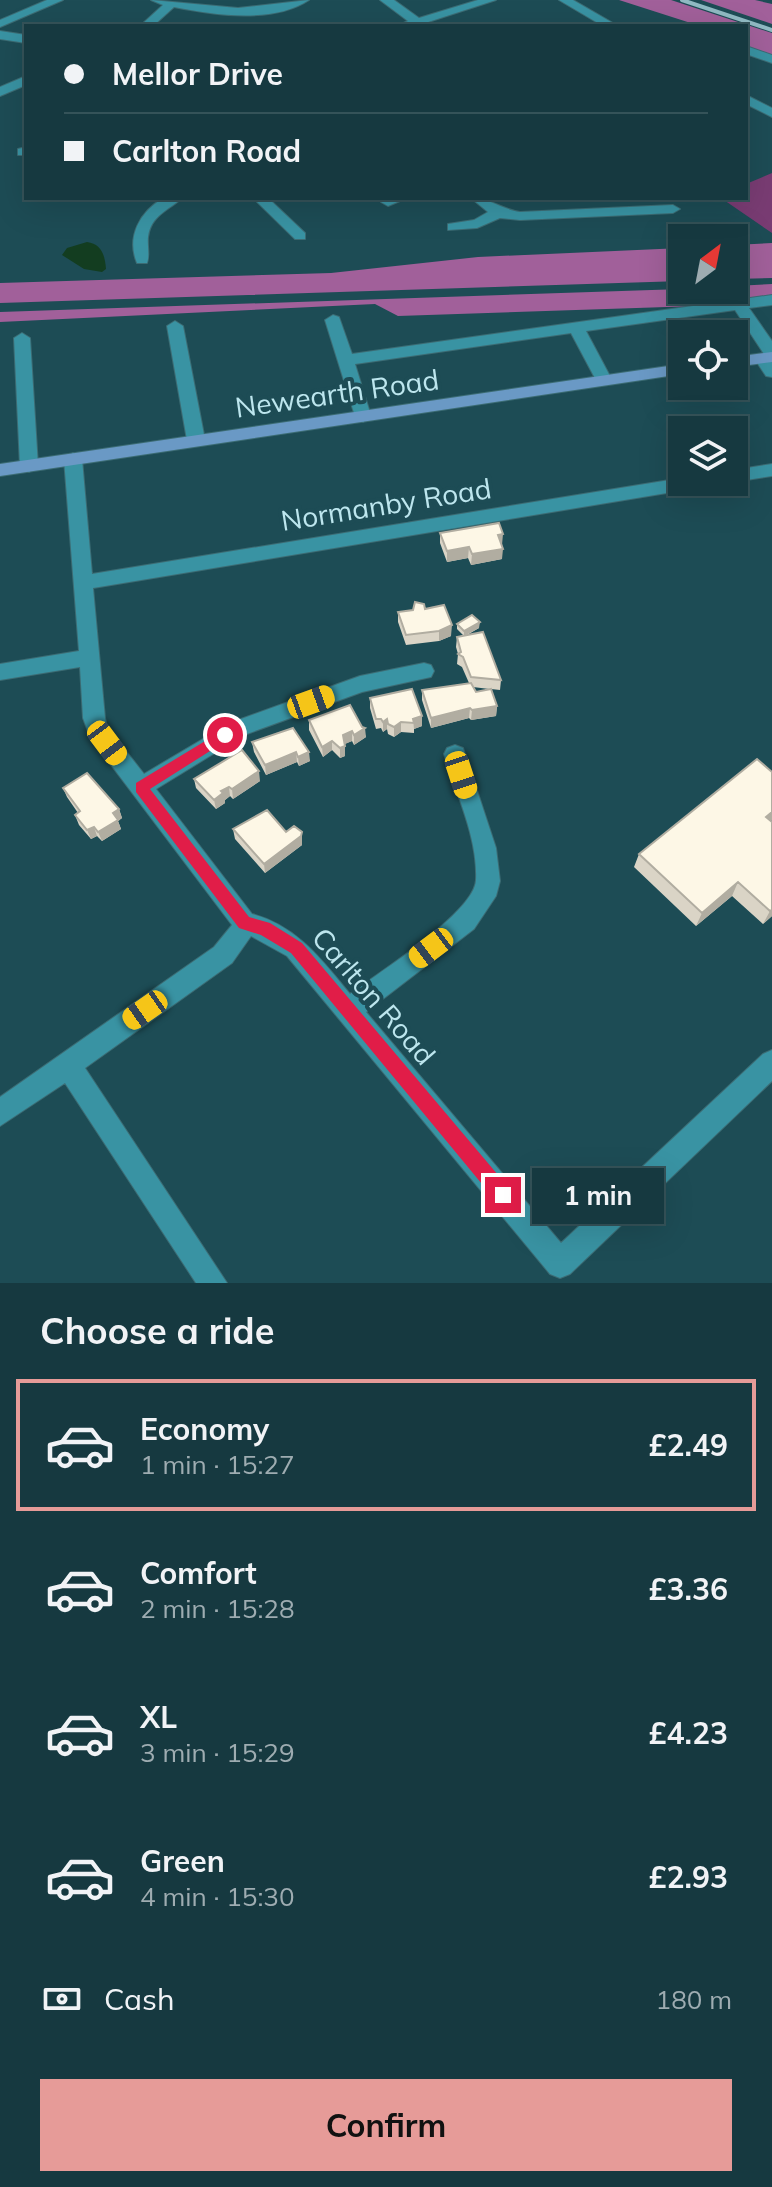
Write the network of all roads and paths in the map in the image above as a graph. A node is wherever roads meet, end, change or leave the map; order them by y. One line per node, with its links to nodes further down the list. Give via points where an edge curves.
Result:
1 (41, 0): 9 (street)
2 (57, 0): 11 (street)
3 (303, 0): 7 (street, via 239,12)
4 (386, 0): 10 (street)
5 (490, 0): 8 (street)
6 (565, 0): 15 (street)
7 (164, 2): 12 (street)
8 (447, 13): 10 (street); 14 (street)
9 (0, 17)
10 (418, 22): 13 (street)
11 (0, 24)
12 (148, 24)
13 (410, 24)
14 (464, 24)
15 (608, 24)
16 (0, 35): 17 (street)
17 (24, 39)
18 (748, 51): 19 (street)
19 (772, 59)
20 (23, 85): 21 (street)
21 (0, 92)
22 (748, 100): 23 (street)
23 (772, 113)
24 (171, 200): 31 (street, via 144,219 137,237)
25 (262, 200): 30 (street)
26 (481, 200): 28 (street)
27 (673, 209): 28 (street)
28 (498, 213): 29 (street, via 477,224)
29 (453, 227)
30 (299, 230)
31 (142, 260)
32 (772, 300): 33 (street)
33 (748, 303)
34 (739, 304): 37 (street); 40 (street)
35 (333, 320): 39 (street)
36 (175, 326): 45 (street)
37 (576, 327): 39 (street); 43 (street)
38 (22, 338): 47 (street)
39 (346, 360): 44 (street)
40 (770, 360): 41 (main road)
41 (748, 361)
42 (668, 371): 43 (main road, Newearth Road)
43 (604, 380): 44 (main road, Newearth Road)
44 (363, 416): 45 (main road, Newearth Road)
45 (196, 440): 46 (main road, Newearth Road)
46 (73, 459): 47 (main road, Newearth Road); 52 (street, Carlton Road)
47 (29, 466): 48 (main road, Newearth Road)
48 (0, 470)
49 (772, 470): 50 (street)
50 (748, 474)
51 (668, 487): 52 (street, Normanby Road)
52 (83, 583): 53 (street, Carlton Road)
53 (90, 657): 55 (street); 57 (street, Carlton Road, via 98,731)
54 (424, 671): 57 (street, via 360,684 237,729)
55 (0, 672)
56 (453, 769): 59 (street, via 485,848 484,896 466,921)
57 (141, 787): 58 (street, Carlton Road)
58 (245, 923): 59 (street, Carlton Road, via 296,948); 61 (street, via 223,955)
59 (349, 1010): 60 (street, Carlton Road, via 560,1264)
60 (772, 1063)
61 (68, 1065): 62 (street); 63 (street)
62 (0, 1113)
63 (213, 1283)

